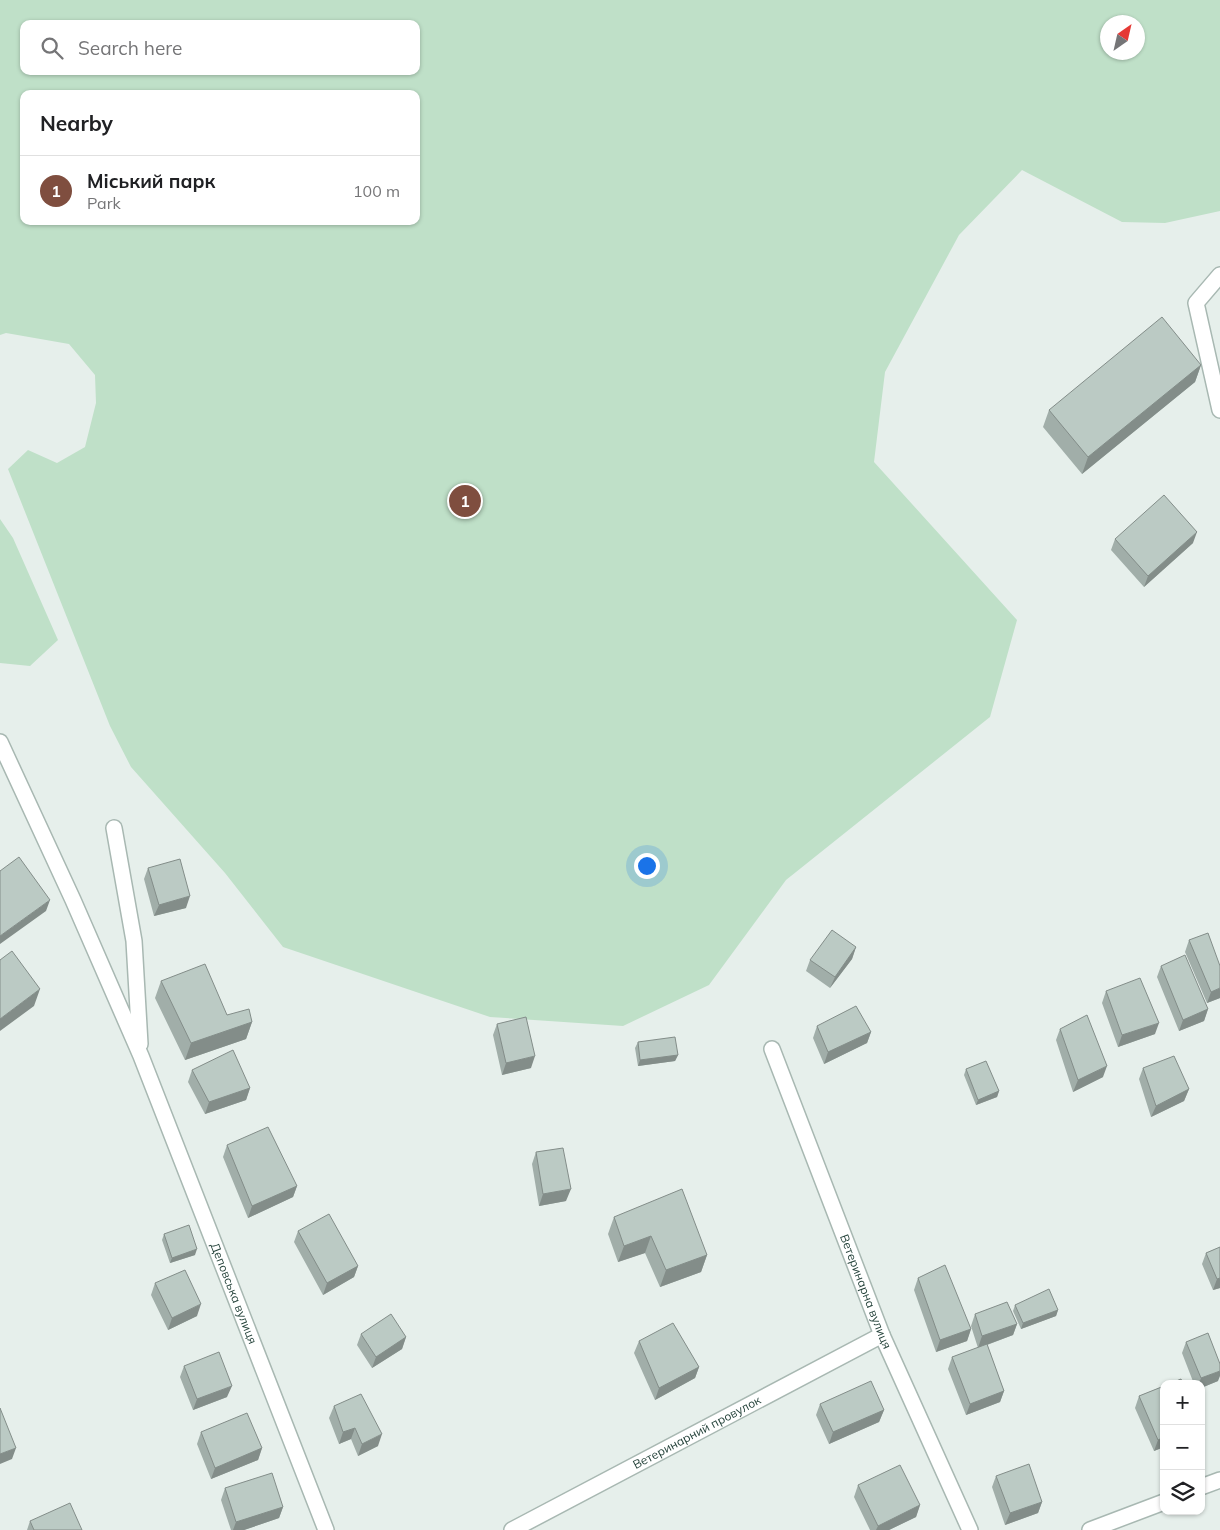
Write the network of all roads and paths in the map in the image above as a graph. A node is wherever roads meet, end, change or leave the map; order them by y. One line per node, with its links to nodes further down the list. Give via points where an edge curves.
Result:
1 (1220, 275): 2 (street, via 1196,303)
2 (1220, 410)
3 (0, 742): 6 (street, Деповська вулиця)
4 (114, 828): 6 (street, via 134,941)
5 (772, 1049): 7 (street, Ветеринарна вулиця)
6 (141, 1056): 11 (street, Деповська вулиця)
7 (882, 1335): 12 (street, Ветеринарний провулок); 13 (street, Ветеринарна вулиця)
8 (1220, 1480): 9 (street)
9 (1205, 1486)
10 (1160, 1504): 14 (street)
11 (326, 1530)
12 (512, 1530)
13 (970, 1530)
14 (1090, 1530)

